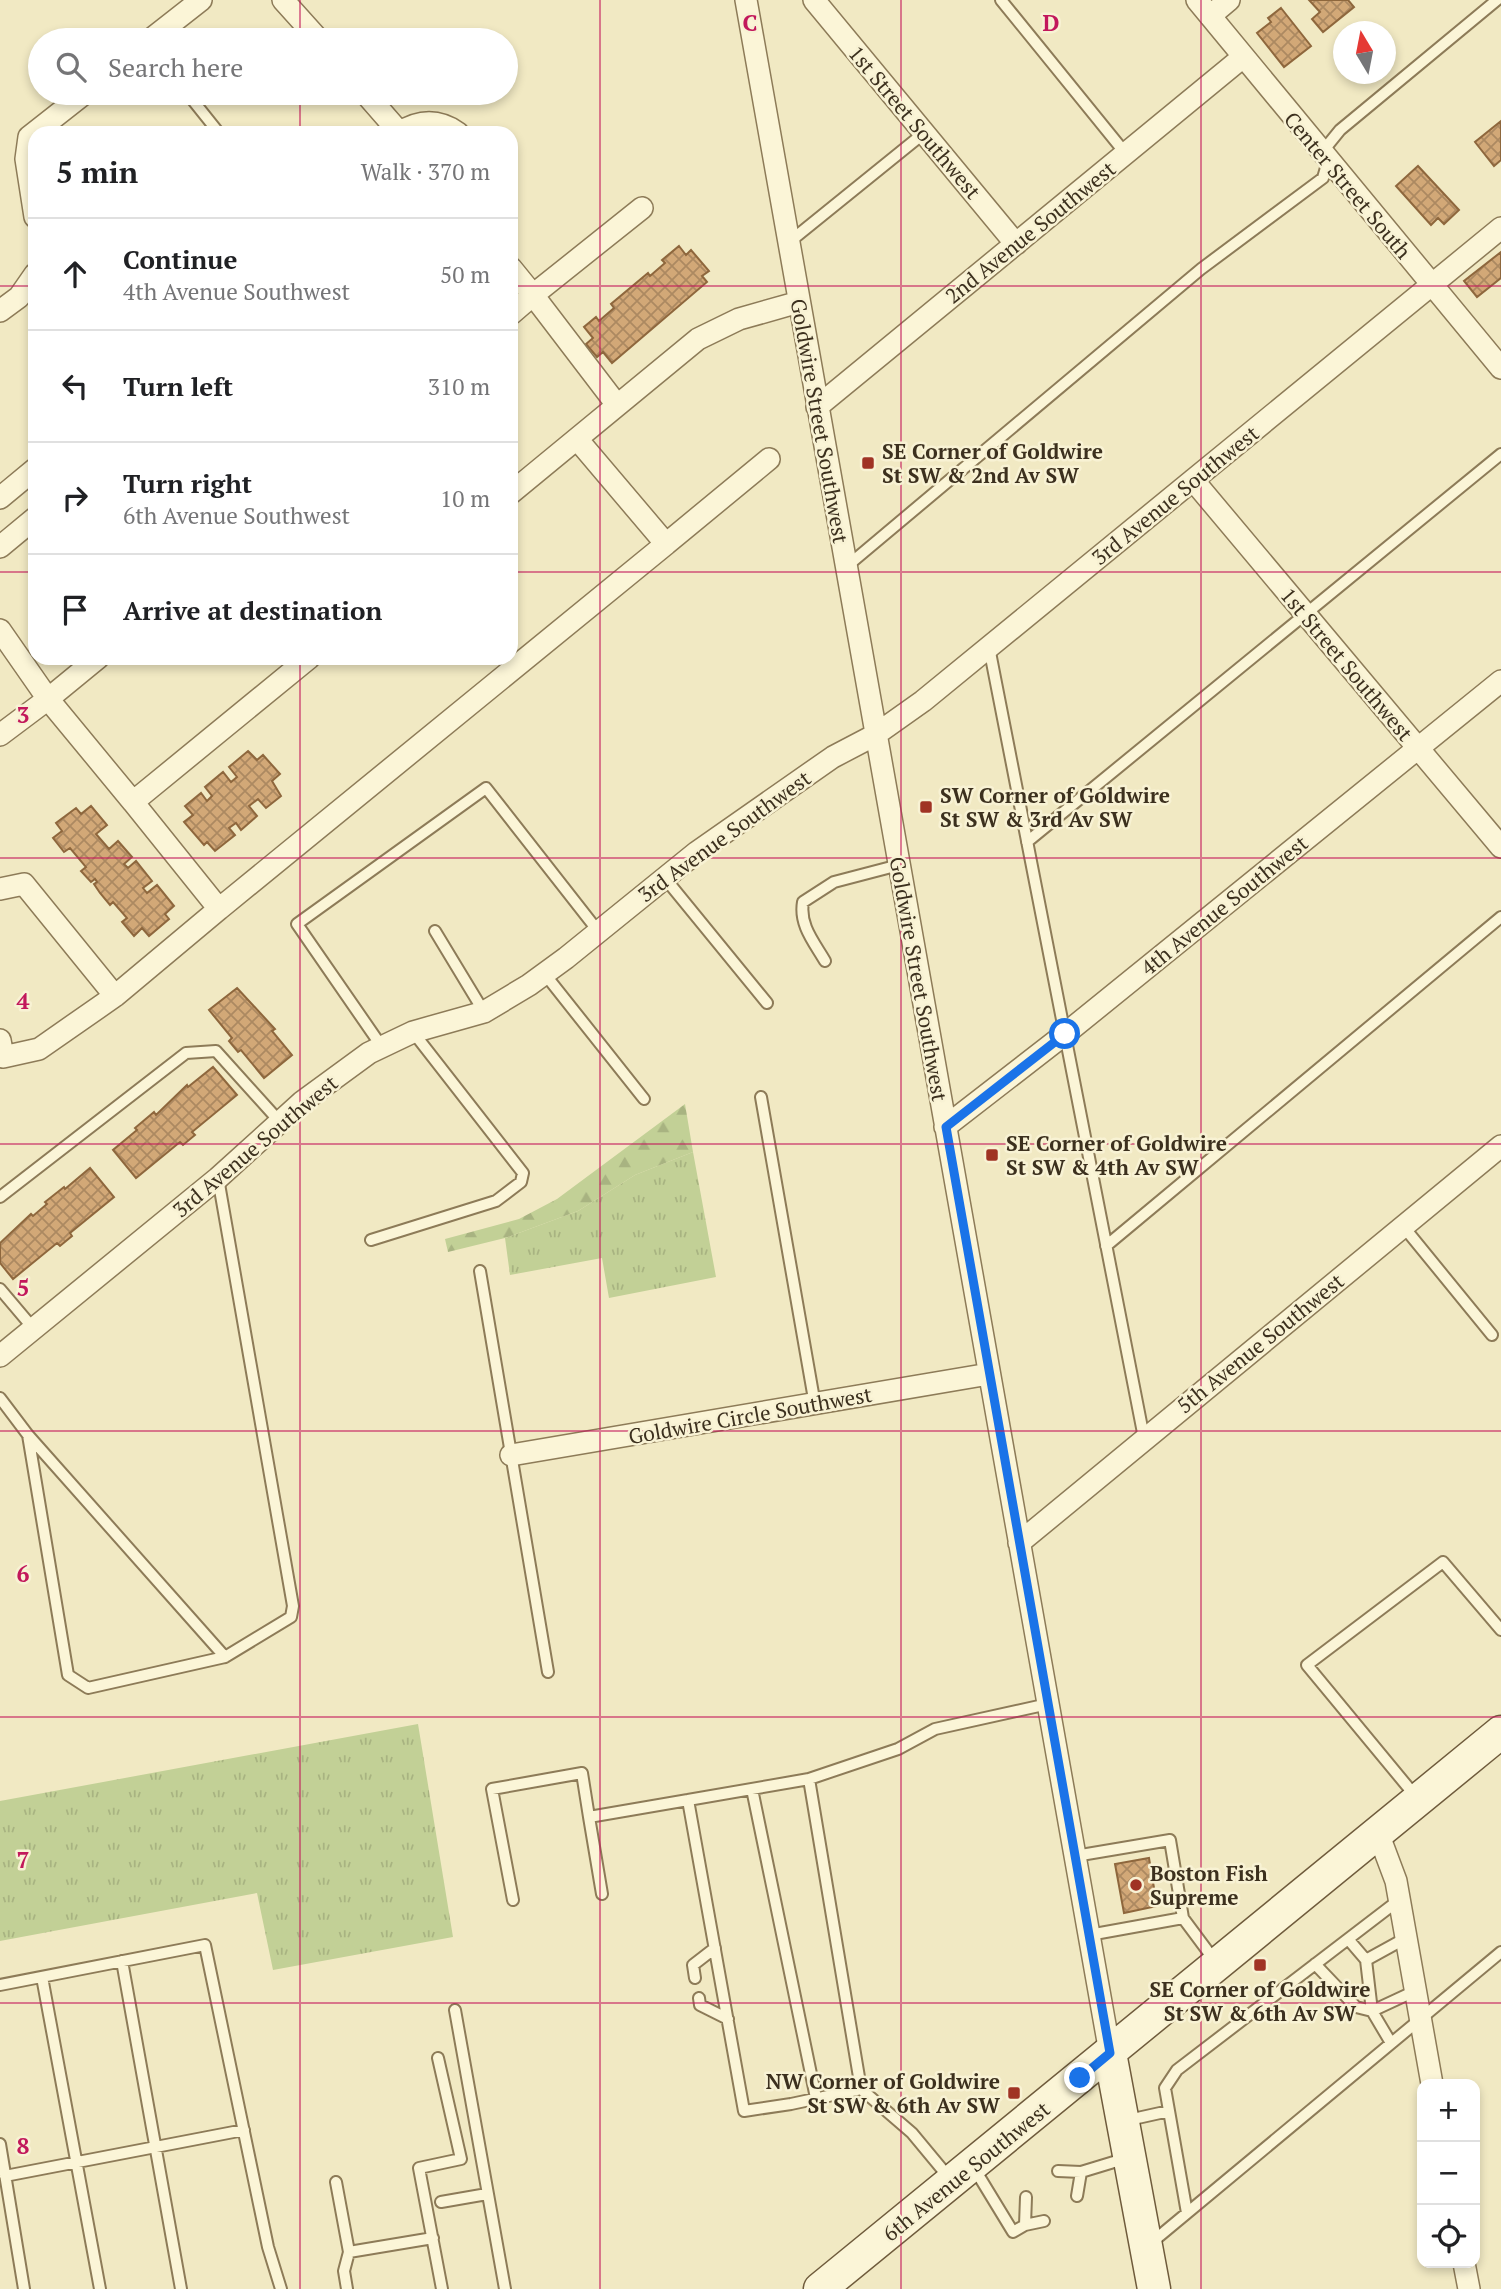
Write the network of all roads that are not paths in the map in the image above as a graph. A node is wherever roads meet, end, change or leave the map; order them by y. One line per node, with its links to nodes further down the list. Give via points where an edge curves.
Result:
1 (201, 0): 9 (street)
2 (283, 0): 10 (street)
3 (746, 0): 27 (street, Goldwire Street Southwest)
4 (814, 0): 20 (street, 1st Street Southwest)
5 (1001, 0): 22 (lane)
6 (1229, 0): 8 (street)
7 (1497, 0): 23 (lane, via 1340,130 1327,146)
8 (1203, 8): 11 (street, Center Street South)
9 (165, 28)
10 (308, 28)
11 (1243, 57): 22 (street, 2nd Avenue Southwest); 23 (street, Center Street South)
12 (70, 105): 15 (street)
13 (197, 105): 16 (lane)
14 (375, 105): 17 (street)
15 (43, 126)
16 (213, 126)
17 (393, 126)
18 (411, 126): 19 (street, via 428,122)
19 (446, 126)
20 (924, 133): 27 (lane); 28 (street, 1st Street Southwest)
21 (28, 144): 24 (street)
22 (1126, 154): 28 (street, 2nd Avenue Southwest)
23 (1328, 161): 31 (street, Center Street South); 49 (lane, via 1323,178 1201,269)
24 (28, 172)
25 (642, 208): 32 (street)
26 (1501, 228): 31 (street, 3rd Avenue Southwest)
27 (788, 243): 33 (street, Goldwire Street Southwest)
28 (1016, 244): 38 (street, 2nd Avenue Southwest)
29 (518, 277): 32 (street)
30 (28, 284): 35 (street, via 19,298)
31 (1431, 286): 36 (street, Center Street South); 43 (street, 3rd Avenue Southwest)
32 (533, 295): 34 (street); 37 (street)
33 (799, 302): 37 (street, via 739,319 698,339); 38 (street, Goldwire Street Southwest)
34 (518, 308)
35 (0, 311)
36 (1501, 368)
37 (617, 405): 39 (street)
38 (817, 407): 49 (street, Goldwire Street Southwest)
39 (577, 439): 44 (street); 47 (street)
40 (1501, 454): 50 (lane)
41 (769, 459): 47 (street)
42 (28, 475): 45 (street)
43 (1194, 480): 50 (street, 1st Street Southwest); 52 (street, 3rd Avenue Southwest)
44 (518, 487)
45 (0, 498)
46 (28, 524): 48 (street)
47 (666, 544): 56 (street)
48 (0, 547)
49 (846, 567): 60 (street, Goldwire Street Southwest)
50 (1306, 614): 61 (street, 1st Street Southwest); 63 (lane)
51 (0, 630): 58 (street)
52 (989, 647): 60 (street, 3rd Avenue Southwest); 63 (lane)
53 (89, 665): 58 (street)
54 (300, 665): 62 (street)
55 (518, 665): 68 (street)
56 (518, 665)
57 (1501, 681): 61 (street, 4th Avenue Southwest)
58 (48, 699): 59 (street); 62 (street)
59 (0, 735)
60 (876, 735): 65 (street, Goldwire Street Southwest); 66 (street, 3rd Avenue Southwest, via 833,757)
61 (1418, 748): 64 (street, 1st Street Southwest); 78 (street, 4th Avenue Southwest)
62 (133, 802): 68 (street)
63 (1027, 842): 78 (lane)
64 (1501, 847)
65 (899, 865): 72 (lane, via 834,882 803,902 805,927); 84 (street, Goldwire Street Southwest)
66 (664, 877): 71 (street, 3rd Avenue Southwest); 75 (lane)
67 (0, 889): 74 (street, via 24,884)
68 (219, 909): 74 (street)
69 (1501, 917): 90 (lane)
70 (435, 930): 76 (lane)
71 (598, 931): 73 (street, 3rd Avenue Southwest); 80 (lane, via 486,788 297,924)
72 (825, 961)
73 (544, 974): 76 (street, 3rd Avenue Southwest); 82 (lane)
74 (115, 996): 79 (street, via 39,1049 3,1057)
75 (767, 1003)
76 (484, 1012): 77 (street, 3rd Avenue Southwest)
77 (413, 1032): 80 (street, 3rd Avenue Southwest); 89 (lane, via 523,1173 521,1182 496,1201)
78 (1065, 1034): 84 (street, 4th Avenue Southwest); 90 (lane)
79 (0, 1040)
80 (382, 1047): 83 (street, 3rd Avenue Southwest)
81 (761, 1097): 98 (lane)
82 (644, 1099)
83 (280, 1122): 86 (street, 3rd Avenue Southwest); 87 (lane, via 216,1051 186,1053)
84 (946, 1127): 96 (street, Goldwire Street Southwest)
85 (1501, 1146): 88 (street, 5th Avenue Southwest)
86 (218, 1178): 93 (street, 3rd Avenue Southwest); 104 (lane, via 293,1606 291,1617)
87 (0, 1197)
88 (1403, 1226): 94 (lane); 100 (street, 5th Avenue Southwest)
89 (370, 1240)
90 (1106, 1246): 100 (lane)
91 (480, 1271): 101 (lane)
92 (0, 1289): 93 (lane)
93 (33, 1328): 95 (street, 3rd Avenue Southwest)
94 (1492, 1335)
95 (0, 1356)
96 (989, 1374): 98 (street, Goldwire Circle Southwest); 102 (street, Goldwire Street Southwest)
97 (0, 1398): 99 (lane)
98 (815, 1405): 101 (street, Goldwire Circle Southwest)
99 (28, 1435): 104 (lane); 104 (lane, via 68,1675 88,1688)
100 (1144, 1438): 102 (street, 5th Avenue Southwest)
101 (511, 1455): 105 (lane)
102 (1019, 1543): 106 (street, Goldwire Street Southwest)
103 (1501, 1630): 111 (lane, via 1443,1562 1307,1665)
104 (225, 1657)
105 (548, 1672)
106 (1048, 1704): 108 (lane, via 934,1729 898,1749); 114 (street, Goldwire Street Southwest)
107 (1501, 1732): 111 (main road, 6th Avenue Southwest)
108 (809, 1779): 109 (lane); 141 (lane)
109 (752, 1789): 110 (lane); 142 (lane)
110 (688, 1800): 112 (lane); 122 (lane)
111 (1419, 1800): 113 (main road, 6th Avenue Southwest)
112 (589, 1817): 115 (lane); 116 (lane, via 582,1773 492,1789)
113 (1378, 1833): 117 (street); 127 (main road, 6th Avenue Southwest)
114 (1075, 1856): 118 (lane, via 1170,1840); 119 (street, Goldwire Street Southwest)
115 (602, 1894)
116 (513, 1900)
117 (1399, 1900): 120 (lane); 121 (street)
118 (1183, 1918): 119 (lane); 127 (lane)
119 (1089, 1936): 138 (street, Goldwire Street Southwest)
120 (1348, 1938): 124 (lane); 126 (lane)
121 (1406, 1938): 124 (lane); 131 (street)
122 (715, 1948): 129 (lane, via 693,1965); 136 (lane)
123 (1501, 1952): 135 (lane)
124 (1366, 1960): 134 (lane)
125 (122, 1961): 128 (lane); 145 (lane, via 205,1945); 147 (lane)
126 (1315, 1964): 134 (lane, via 1356,2007); 143 (lane, via 1177,2070 1165,2088)
127 (1217, 1965): 138 (main road, 6th Avenue Southwest)
128 (43, 1977): 130 (lane); 149 (lane)
129 (695, 1978)
130 (0, 1985)
131 (1415, 1991): 134 (lane); 135 (street)
132 (699, 1998): 136 (lane, via 700,2005)
133 (455, 2010): 155 (lane)
134 (1372, 2011): 137 (lane)
135 (1420, 2018): 137 (lane); 140 (street)
136 (727, 2019): 142 (lane, via 744,2111)
137 (1391, 2043): 159 (lane)
138 (1110, 2053): 144 (main road, Goldwire Street Southwest); 152 (main road, 6th Avenue Southwest)
139 (438, 2058): 162 (lane, via 461,2159 419,2168)
140 (1431, 2079)
141 (861, 2088): 142 (lane); 152 (lane)
142 (816, 2098)
143 (1169, 2111): 144 (lane); 159 (lane)
144 (1123, 2121): 148 (main road, Goldwire Street Southwest)
145 (244, 2130): 147 (lane); 170 (lane)
146 (0, 2144): 153 (lane)
147 (155, 2147): 149 (lane); 169 (lane)
148 (1129, 2157): 151 (lane); 163 (main road, Goldwire Street Southwest)
149 (76, 2162): 153 (lane); 168 (lane)
150 (1058, 2171): 151 (lane)
151 (1080, 2172): 156 (lane)
152 (963, 2174): 161 (lane, via 1013,2232); 166 (main road, 6th Avenue Southwest)
153 (5, 2176): 167 (lane)
154 (336, 2182): 164 (lane)
155 (487, 2194): 158 (lane); 173 (lane)
156 (1077, 2196)
157 (1026, 2197): 161 (lane)
158 (441, 2202)
159 (1187, 2213): 163 (lane)
160 (1044, 2221): 161 (lane)
161 (1025, 2225)
162 (433, 2238): 164 (lane); 172 (lane)
163 (1146, 2247): 174 (main road, Goldwire Street Southwest)
164 (349, 2252): 171 (lane)
165 (1465, 2268): 175 (street)
166 (822, 2288)
167 (24, 2289)
168 (100, 2289)
169 (181, 2289)
170 (281, 2289)
171 (346, 2289)
172 (442, 2289)
173 (505, 2289)
174 (1154, 2289)
175 (1469, 2289)

